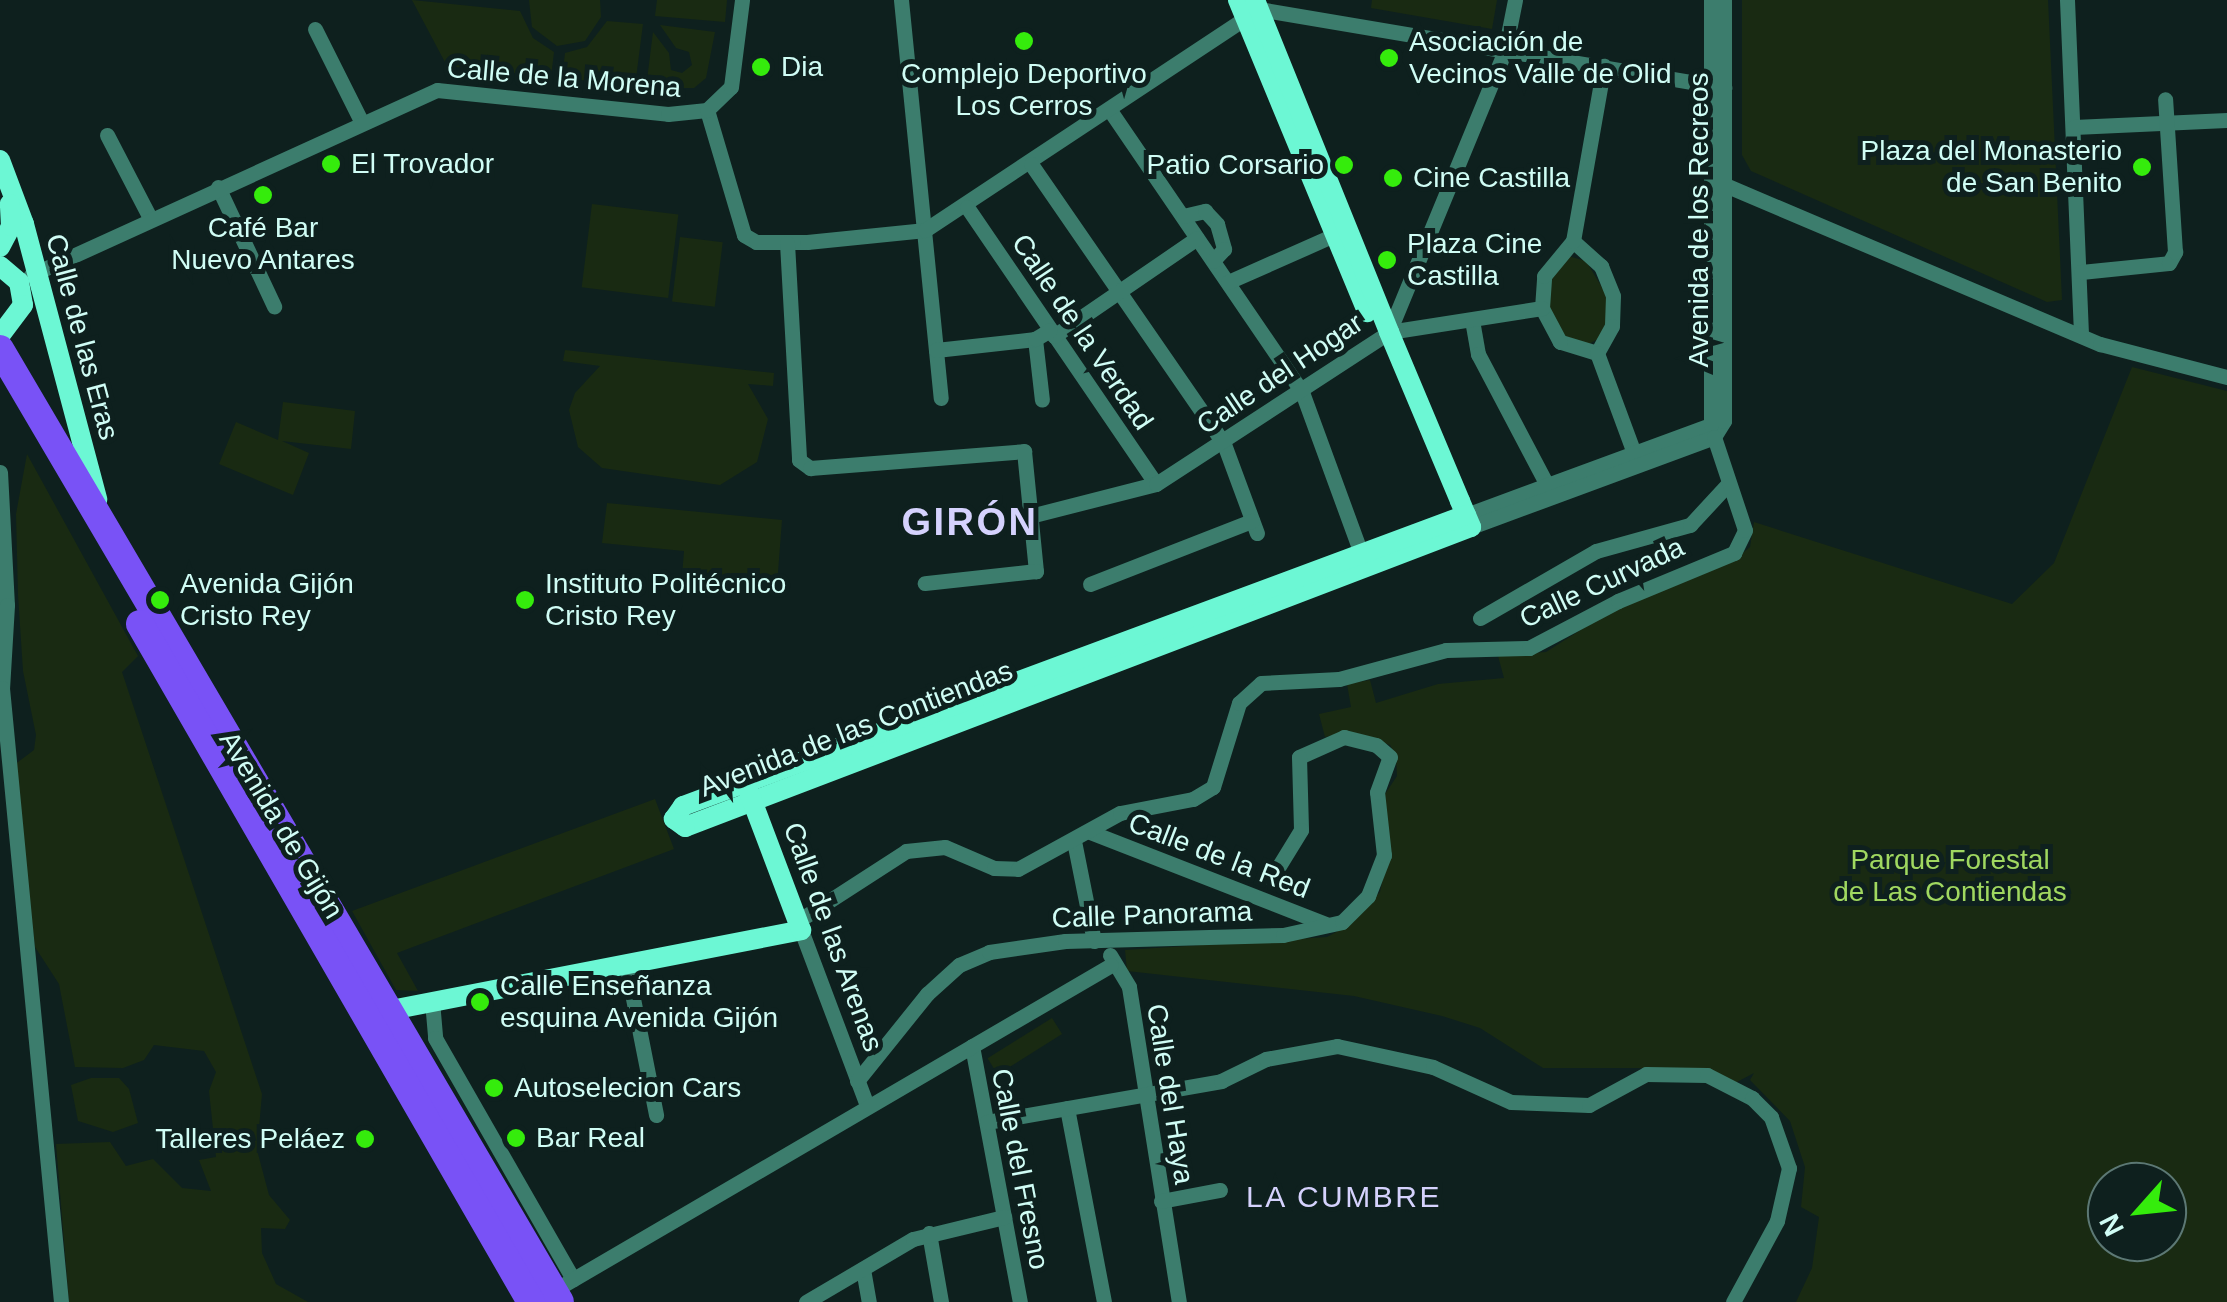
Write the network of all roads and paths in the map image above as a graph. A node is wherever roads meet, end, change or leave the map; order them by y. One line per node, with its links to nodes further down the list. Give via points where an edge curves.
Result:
1 (742, 0): 15 (street, Calle de la Morena, via 731,87)
2 (901, 0): 28 (street)
3 (1515, 0): 10 (street)
4 (1711, 0): 12 (street, Avenida de los Recreos)
5 (1724, 0): 12 (street, Avenida de los Recreos)
6 (2067, 0): 19 (street)
7 (1249, 6): 8 (street); 14 (street); 29 (street); 40 (street)
8 (1310, 8): 10 (street)
9 (315, 29): 17 (street)
10 (1505, 50): 11 (street); 40 (street)
11 (1604, 66): 12 (street); 31 (street)
12 (1717, 87): 23 (street, Avenida de los Recreos)
13 (2165, 99): 18 (street)
14 (1109, 109): 21 (street); 26 (street)
15 (707, 110): 17 (street, Calle de la Morena, via 668,114 454,89 417,95); 32 (street, via 744,235)
16 (2227, 120): 18 (street)
17 (361, 121): 24 (street, Calle de la Morena)
18 (2166, 123): 19 (street); 36 (street, via 2175,252 2169,263)
19 (2074, 127): 36 (street)
20 (108, 135): 27 (street)
21 (1031, 164): 25 (street); 39 (street)
22 (3, 169): 33 (street, via 10,226); 37 (street, Calle de las Eras)
23 (1718, 180): 45 (street); 57 (street, Avenida de los Recreos, via 1724,421)
24 (218, 187): 27 (street, Calle de la Morena); 41 (street)
25 (967, 208): 28 (street); 44 (street, Calle de la Verdad)
26 (1183, 216): 30 (street); 34 (street, via 1205,211 1217,224 1224,250)
27 (150, 218): 37 (street, Calle de la Morena)
28 (925, 230): 32 (street); 50 (street)
29 (1334, 234): 38 (street); 47 (street)
30 (1197, 238): 34 (street); 39 (street)
31 (1573, 241): 42 (street, via 1544,276); 51 (street, via 1601,266 1614,296 1612,326)
32 (787, 243): 65 (street, via 796,445 810,468 1024,451)
33 (0, 248)
34 (1213, 261): 38 (street)
35 (0, 266): 37 (street)
36 (2080, 272): 45 (street)
37 (26, 281): 46 (street, via 18,318); 67 (street, Calle de las Eras, via 44,301)
38 (1228, 282): 54 (street)
39 (1119, 292): 44 (street); 58 (street)
40 (1387, 298): 47 (street)
41 (274, 306)
42 (1542, 308): 43 (street); 51 (street, via 1560,342)
43 (1472, 320): 47 (street); 62 (street, via 1478,354)
44 (1052, 333): 48 (street); 61 (street, Calle de la Verdad)
45 (2081, 334): 52 (street, via 2164,364)
46 (0, 336)
47 (1397, 336): 54 (street, Calle del Hogar); 66 (street)
48 (1035, 339): 50 (street); 56 (street)
49 (0, 349): 67 (highway, Avenida de Gijón)
50 (936, 350): 55 (street)
51 (1597, 353): 59 (street)
52 (2227, 376)
53 (0, 380): 76 (highway, Avenida de Gijón)
54 (1302, 392): 58 (street, Calle del Hogar); 68 (street)
55 (940, 398)
56 (1042, 400)
57 (1712, 431): 59 (street, Avenida de las Contiendas); 63 (street, Calle Curvada); 66 (street, Avenida de las Contiendas)
58 (1224, 444): 61 (street, Calle del Hogar); 70 (street, via 1255,527)
59 (1634, 453): 62 (street, Avenida de las Contiendas)
60 (0, 472): 64 (street)
61 (1156, 484): 65 (street, Calle del Hogar)
62 (1547, 485): 66 (street, Avenida de las Contiendas)
63 (1727, 485): 71 (street, via 1690,525 1596,552); 73 (street, Calle Curvada, via 1741,519 1743,544 1734,553 1618,600 1529,648 1446,650 1339,678 1262,683 1239,703 1213,787 1193,799 1120,813)
64 (3, 494): 100 (street, via 2,688)
65 (1034, 515): 69 (street, via 1036,571)
66 (1462, 523): 68 (street, Avenida de las Contiendas); 72 (street, Avenida de las Contiendas)
67 (106, 528): 85 (highway, Avenida de Gijón)
68 (1362, 556): 72 (street, Avenida de las Contiendas)
69 (925, 583)
70 (1090, 584)
71 (1480, 618)
72 (749, 792): 78 (street, Calle de las Arenas)
73 (1090, 832): 74 (street); 77 (street, Calle de la Red)
74 (1074, 841): 78 (street, via 1036,865 1008,870 945,847 906,852); 81 (street, Calle del Haya)
75 (1271, 879): 79 (street, via 1302,830 1300,757 1344,738 1376,745 1390,757 1377,792 1380,870 1354,913)
76 (294, 892): 85 (highway, via 310,906 369,1004); 93 (highway, Avenida de Gijón)
77 (1288, 910): 79 (street, Calle de la Red); 80 (street, via 1293,923)
78 (800, 925): 82 (street); 87 (street, Calle de las Arenas)
79 (1330, 926): 80 (street, Calle Panorama)
80 (1283, 935): 81 (street, Calle Panorama)
81 (1101, 941): 83 (street, Calle del Haya); 87 (street, Calle Panorama, via 989,952 958,965)
82 (626, 963): 84 (street); 91 (street)
83 (1111, 965): 86 (street); 88 (street, Calle del Haya, via 1129,987)
84 (432, 1001): 85 (street); 99 (street, via 435,1038)
85 (391, 1010): 93 (highway, via 387,1033); 99 (highway, Avenida de Gijón)
86 (972, 1046): 89 (street); 92 (street, Calle del Fresno)
87 (857, 1082): 89 (street, Calle de las Arenas)
88 (1150, 1094): 90 (street); 95 (street, Calle del Haya, via 1144,1106); 107 (street, via 1221,1081 1266,1059 1337,1046 1433,1066 1511,1102 1589,1104 1646,1074 1708,1075 1771,1117 1788,1168 1778,1222)
89 (867, 1106): 99 (street)
90 (1067, 1108): 92 (street); 105 (street)
91 (656, 1114)
92 (986, 1122): 96 (street, Calle del Fresno)
93 (447, 1158): 99 (highway, Avenida de Gijón)
94 (1220, 1190): 95 (street, Calle del Haya)
95 (1162, 1201): 106 (street, Calle del Haya)
96 (1004, 1218): 97 (street); 104 (street, Calle del Fresno)
97 (928, 1233): 98 (street); 103 (street)
98 (863, 1269): 101 (street); 102 (street)
99 (554, 1293)
100 (61, 1302)
101 (806, 1302)
102 (869, 1302)
103 (941, 1302)
104 (1020, 1302)
105 (1104, 1302)
106 (1179, 1302)
107 (1734, 1302)

